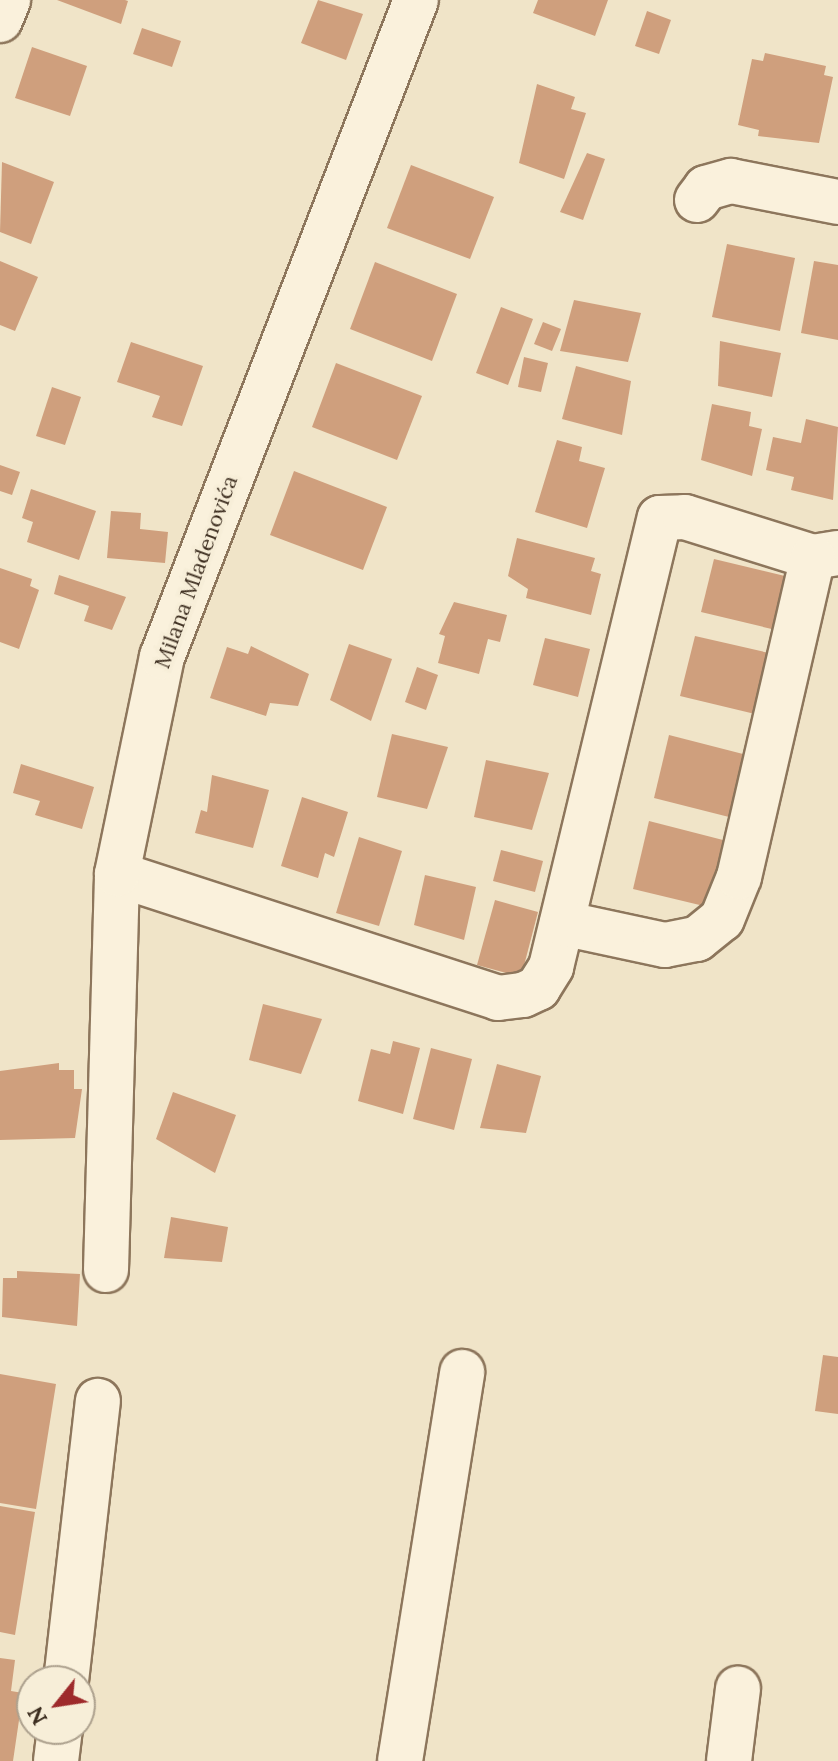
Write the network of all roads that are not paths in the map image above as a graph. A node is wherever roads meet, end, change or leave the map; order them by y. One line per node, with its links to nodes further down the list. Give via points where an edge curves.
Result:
1 (8, 0): 3 (street)
2 (416, 0): 7 (street, Milana Mladenovića, via 162,657)
3 (0, 20)
4 (697, 200): 5 (street, via 706,188 731,181)
5 (838, 202)
6 (826, 555): 8 (street, via 739,877 722,919 697,939 665,945); 8 (street, via 685,517 660,518)
7 (117, 874): 8 (street, via 498,998 538,988); 9 (street, Milana Mladenovića)
8 (562, 923)
9 (106, 1270)
10 (462, 1372): 14 (street)
11 (98, 1401): 12 (street)
12 (68, 1665)
13 (738, 1689): 15 (street)
14 (400, 1761)
15 (729, 1761)

